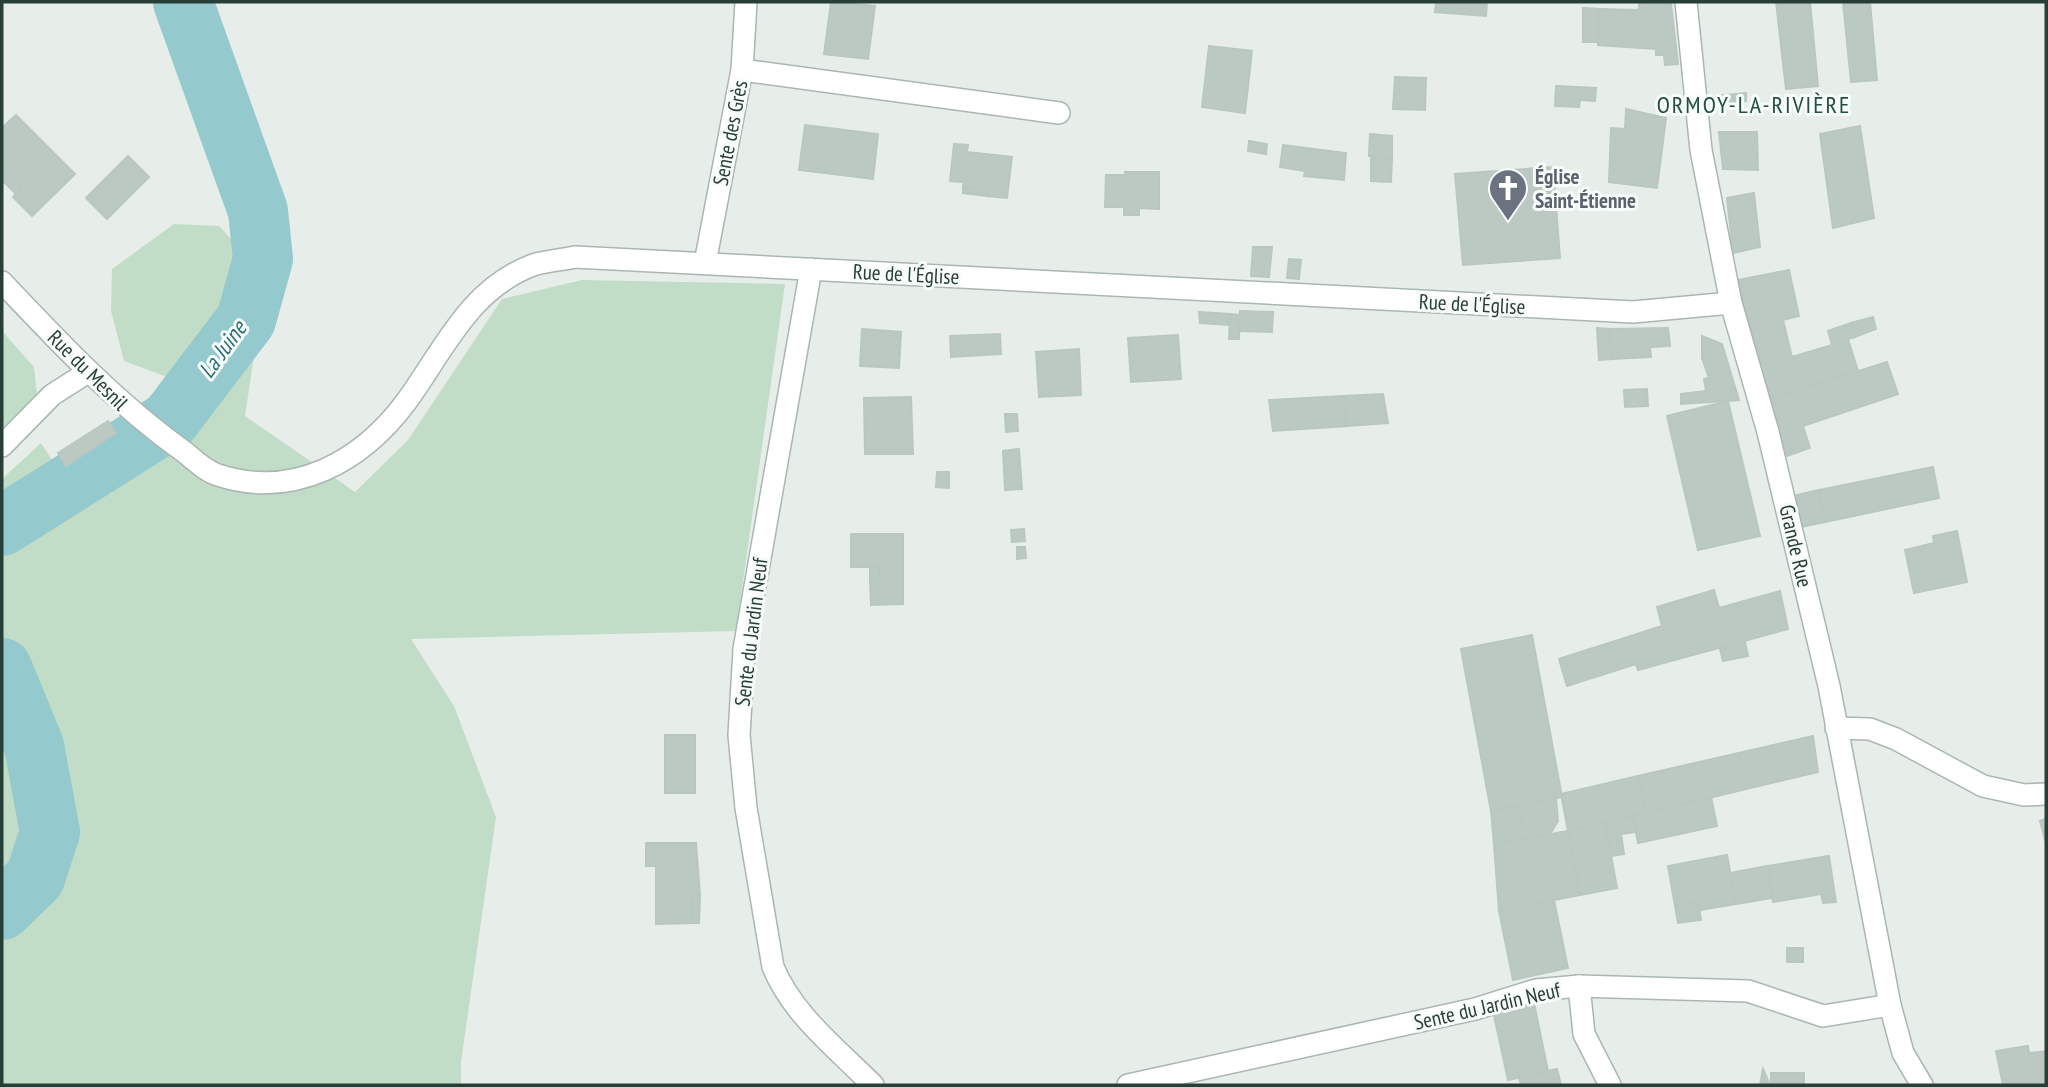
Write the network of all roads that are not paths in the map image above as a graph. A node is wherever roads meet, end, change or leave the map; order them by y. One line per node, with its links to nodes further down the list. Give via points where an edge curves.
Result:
1 (746, 2): 3 (street, Sente des Grès)
2 (1686, 2): 8 (street, Grande Rue, via 1701,150)
3 (742, 70): 4 (street); 5 (street, Sente des Grès)
4 (1059, 113)
5 (705, 262): 6 (street, Rue de l'Église); 11 (street, Rue de l'Église, via 575,257 534,265 499,282 470,307 374,440 341,464 294,479 255,483 215,475)
6 (811, 269): 8 (street, Rue de l'Église, via 1633,312); 16 (street, Sente du Jardin Neuf, via 744,649 739,735 746,808 773,967 797,1008)
7 (2, 282): 9 (street, Rue du Mesnil)
8 (1731, 303): 12 (street, Grande Rue, via 1768,432)
9 (88, 372): 10 (street, via 52,395); 11 (street, Rue du Mesnil, via 134,416)
10 (2, 446)
11 (182, 450)
12 (1836, 728): 13 (street, via 1870,729 1896,739 1983,786 2024,795); 15 (street, Grande Rue)
13 (2046, 794)
14 (1579, 986): 15 (street, Sente du Jardin Neuf, via 1748,991 1823,1016); 17 (street, Sente du Jardin Neuf, via 1536,990 1475,1009); 18 (street, via 1584,1034)
15 (1890, 1005): 19 (street, Grande Rue, via 1903,1053)
16 (873, 1085)
17 (1128, 1085)
18 (1610, 1085)
19 (1922, 1085)

